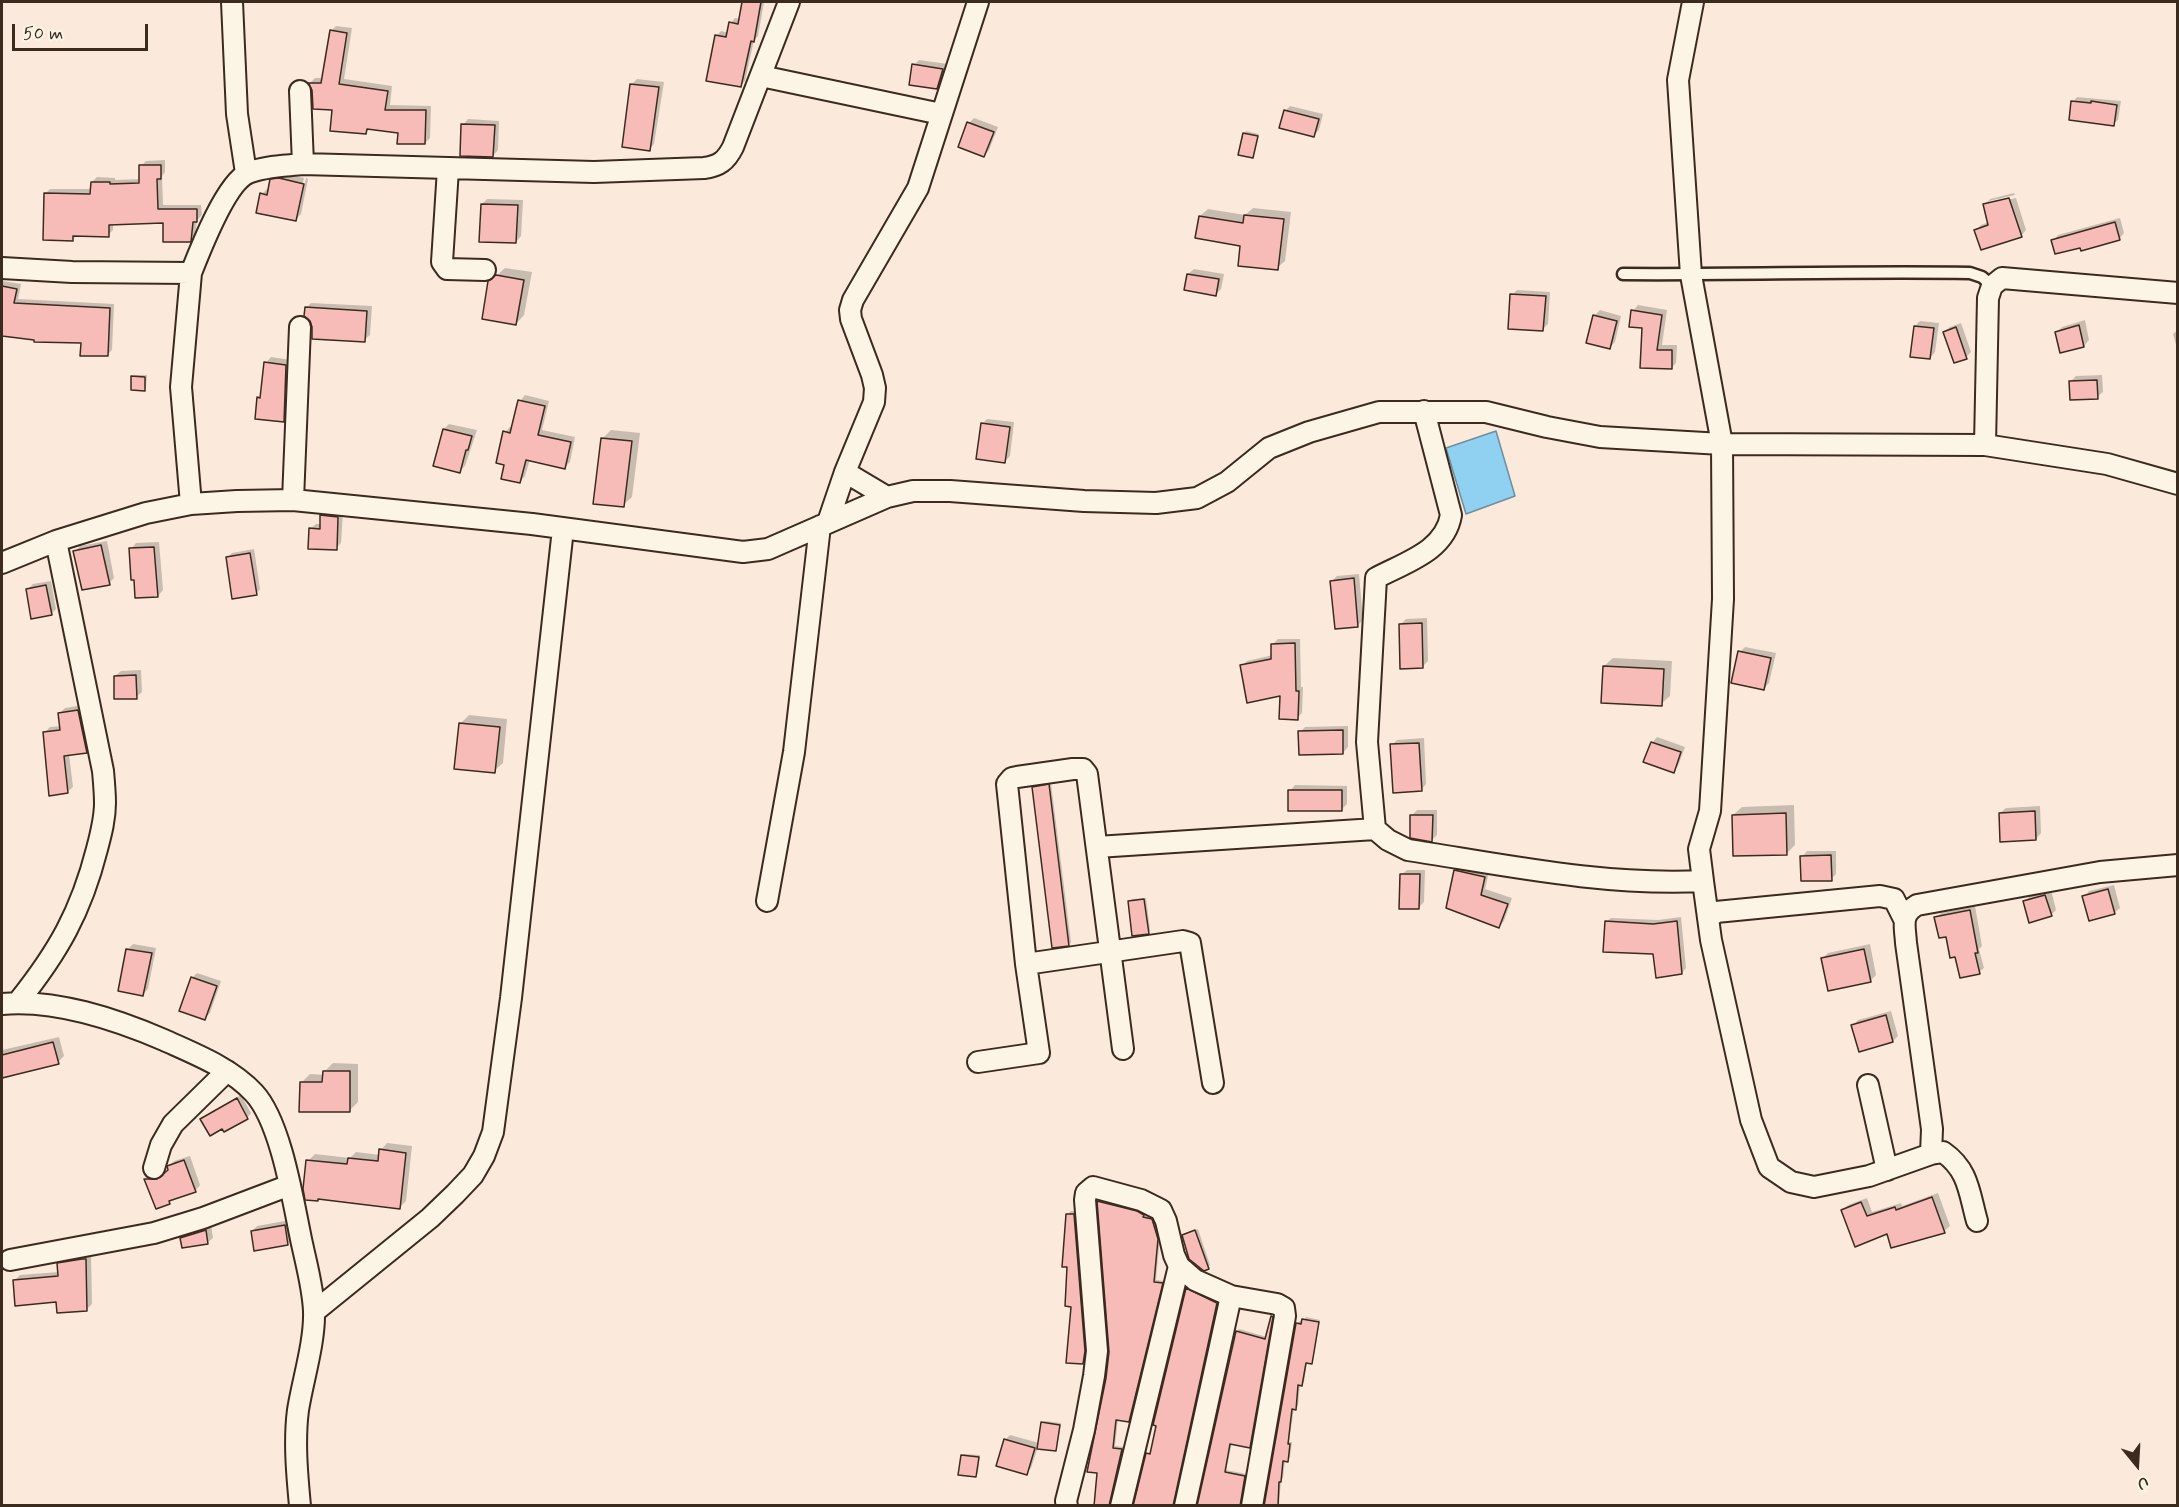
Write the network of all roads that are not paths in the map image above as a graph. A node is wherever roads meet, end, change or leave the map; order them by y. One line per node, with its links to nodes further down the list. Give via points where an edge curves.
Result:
1 (232, 2): 10 (street, via 237,114)
2 (789, 2): 5 (street)
3 (978, 2): 7 (street)
4 (1693, 2): 15 (street, via 1678,80)
5 (761, 76): 7 (street); 9 (street, via 733,147 717,166 594,172)
6 (300, 91): 8 (street)
7 (941, 114): 22 (street, via 918,188 850,310 875,388 874,402)
8 (303, 164): 9 (street); 10 (street)
9 (448, 169): 12 (street, via 442,262 447,269)
10 (246, 173): 13 (street, via 220,207)
11 (2, 268): 13 (street)
12 (485, 270)
13 (192, 273): 26 (street, via 181,387)
14 (1623, 274): 15 (lane)
15 (1691, 275): 16 (lane, via 1970,273); 20 (street)
16 (1992, 286): 17 (street, via 2002,278); 21 (street, via 1988,298)
17 (2178, 293)
18 (300, 327): 25 (street)
19 (1424, 411): 20 (street, via 1486,411 1600,437); 24 (street, via 1378,412 1309,432 1269,448 1227,482 1197,498 1156,503 1084,501 930,490); 31 (street, via 1451,514 1449,527 1434,548 1376,578 1367,742)
20 (1722, 444): 21 (street); 34 (street, via 1723,599 1710,811 1699,849)
21 (1985, 446): 23 (street, via 2107,464)
22 (844, 472): 24 (street); 27 (street)
23 (2178, 484)
24 (887, 497): 27 (street)
25 (293, 500): 26 (street); 28 (street)
26 (191, 504): 29 (street, via 146,513)
27 (824, 524): 28 (street, via 768,549 750,552); 35 (street, via 794,752)
28 (563, 528): 54 (street, via 493,1132 473,1175 455,1194)
29 (56, 541): 30 (street); 40 (street, via 101,760 105,804 87,885 70,927 52,958)
30 (2, 562)
31 (1375, 829): 32 (street); 34 (street, via 1408,850 1581,876 1669,883)
32 (1096, 847): 38 (street); 39 (street, via 1087,774 1083,770 1009,780)
33 (2178, 865): 37 (street, via 2100,872 1917,905 1908,910)
34 (1703, 881): 36 (street)
35 (767, 901)
36 (1708, 919): 37 (street, via 1716,912 1880,896 1894,899); 48 (street, via 1751,1120 1769,1167 1791,1182 1814,1187)
37 (1904, 919): 46 (street, via 1932,1129)
38 (1110, 952): 39 (street); 41 (street); 44 (street, via 1190,943)
39 (1026, 963): 42 (street, via 1039,1053)
40 (10, 1003): 43 (street, via 47,1005 112,1021 199,1055)
41 (1123, 1049)
42 (978, 1062)
43 (227, 1071): 47 (street, via 173,1124); 49 (street, via 254,1093 270,1118)
44 (1213, 1083)
45 (1868, 1084): 48 (street)
46 (1931, 1154): 48 (street); 50 (street, via 1943,1152 1960,1166)
47 (154, 1168)
48 (1887, 1170)
49 (290, 1185): 51 (street, via 154,1233); 54 (street)
50 (1977, 1221)
51 (10, 1260)
52 (1179, 1266): 53 (street, via 1195,1280); 56 (street, via 1161,1210 1141,1200 1089,1188 1085,1200 1097,1351); 57 (street)
53 (1231, 1296): 58 (street); 59 (street, via 1281,1305 1285,1311)
54 (314, 1312): 55 (street, via 298,1411 296,1471)
55 (300, 1506)
56 (1067, 1506)
57 (1121, 1506)
58 (1185, 1506)
59 (1252, 1506)

